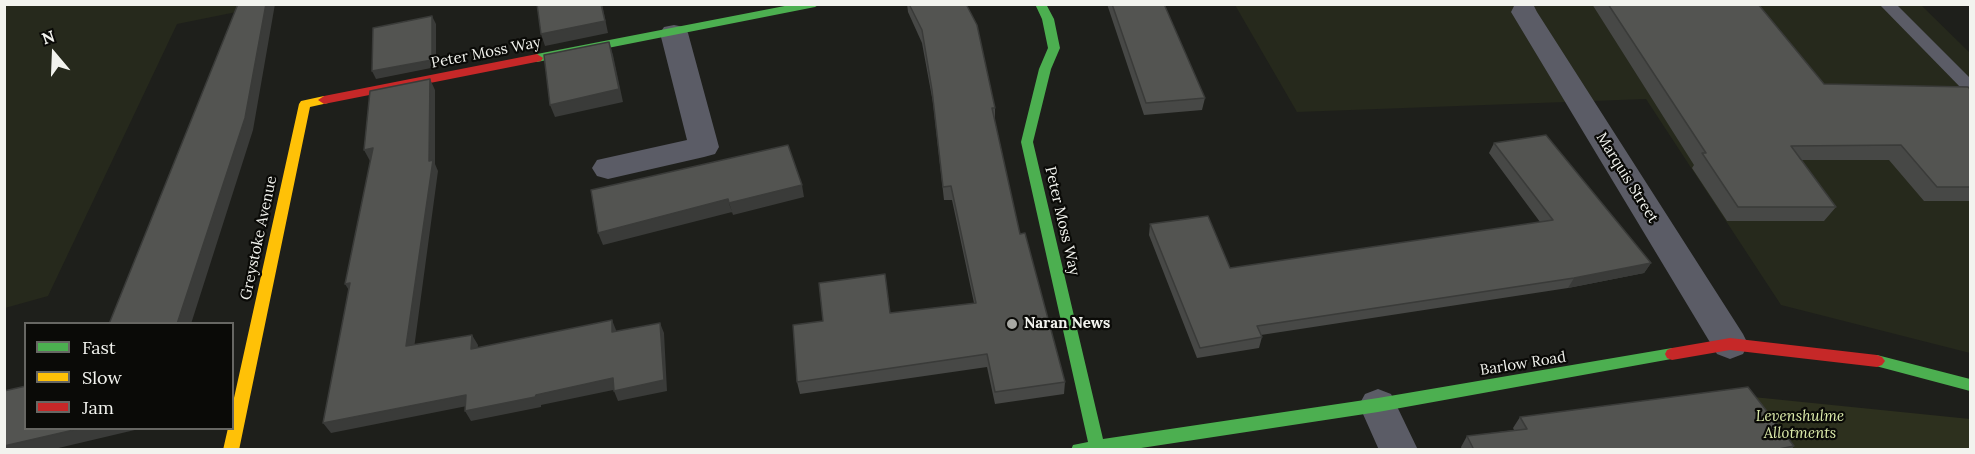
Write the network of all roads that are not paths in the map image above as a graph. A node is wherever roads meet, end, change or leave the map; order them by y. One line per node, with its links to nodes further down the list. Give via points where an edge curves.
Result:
1 (815, 4): 5 (street, Peter Moss Way)
2 (1040, 4): 12 (street, Peter Moss Way, via 1048,19 1054,48 1027,142)
3 (1887, 4): 6 (lane)
4 (1522, 8): 9 (street, Marquis Street)
5 (674, 33): 7 (street, Peter Moss Way); 8 (street, via 704,147)
6 (1971, 87)
7 (305, 104): 13 (street, Greystoke Avenue)
8 (608, 168)
9 (1730, 344): 10 (street, Barlow Road, via 1882,362); 11 (street, Barlow Road)
10 (1971, 385)
11 (1378, 405): 12 (street, Barlow Road); 15 (street)
12 (1097, 447): 14 (street, Barlow Road)
13 (231, 450)
14 (1079, 450)
15 (1400, 450)

